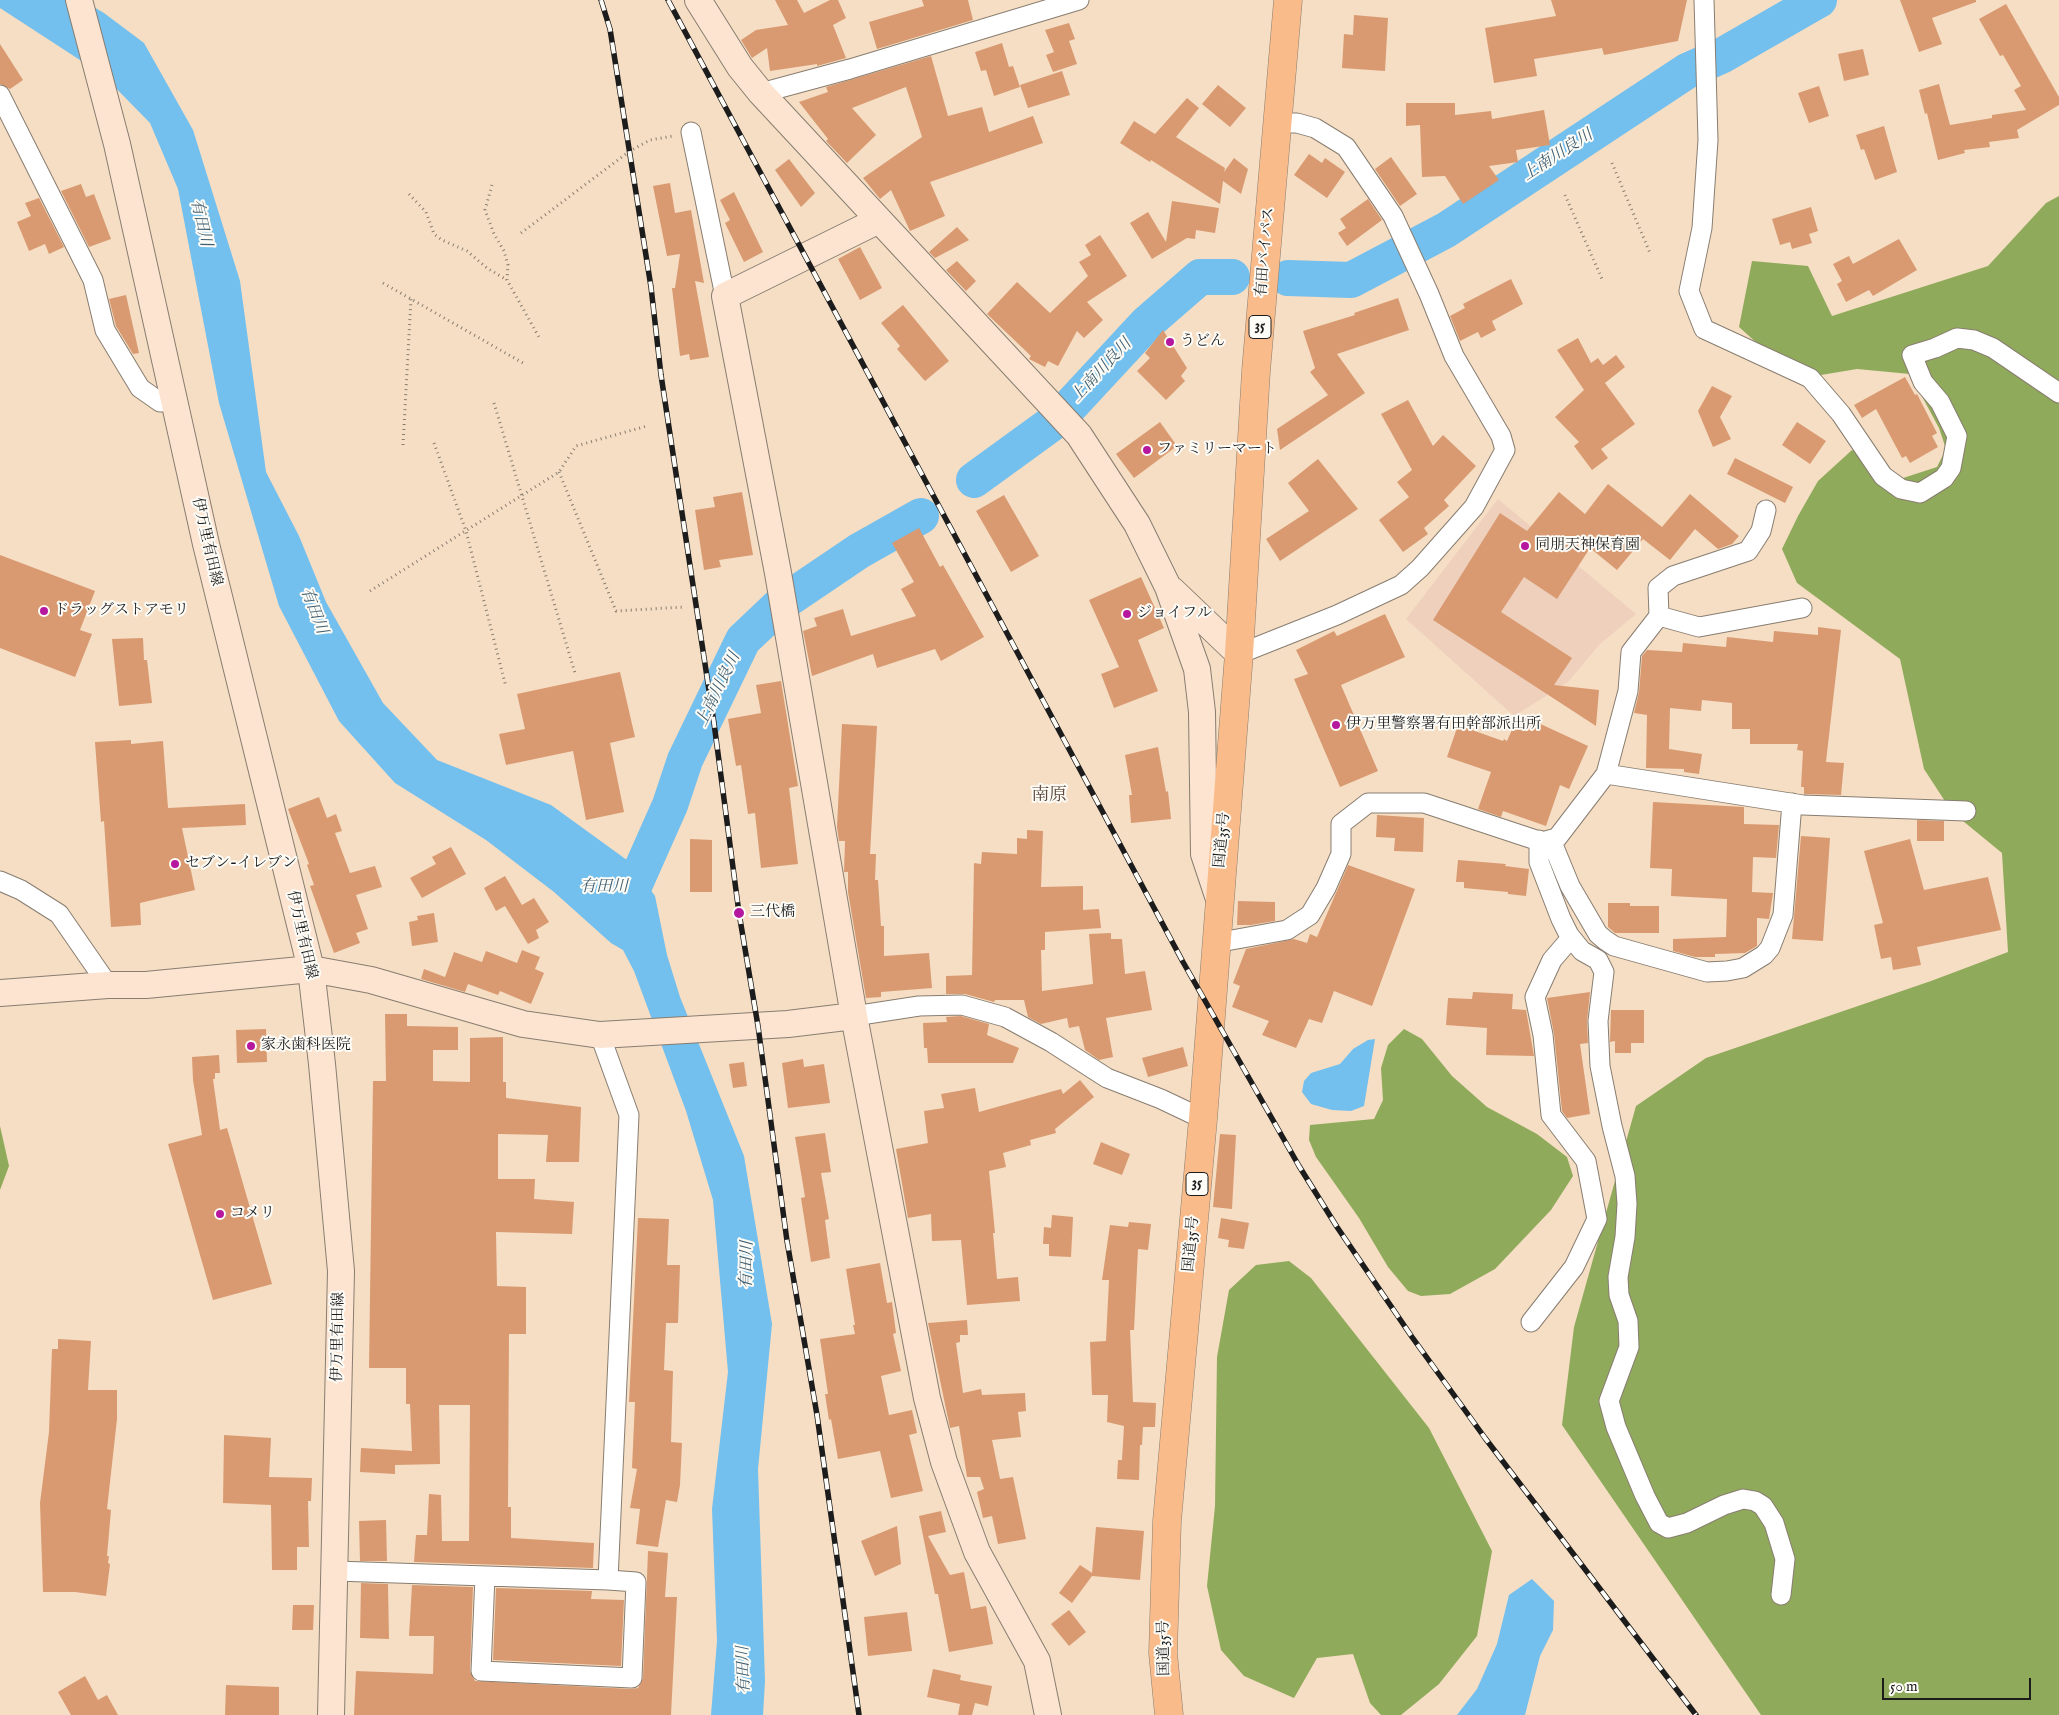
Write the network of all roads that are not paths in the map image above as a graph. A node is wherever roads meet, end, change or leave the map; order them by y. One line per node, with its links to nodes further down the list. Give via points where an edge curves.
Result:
1 (79, 0): 13 (street, 伊万里有田線, via 117,144)
2 (698, 0): 6 (street, via 740,67)
3 (1079, 0): 6 (street)
4 (1288, 0): 8 (highway, 有田バイパス / 35)
5 (1704, 2): 12 (street, via 1708,140 1702,228 1689,291 1704,329 1810,378 1840,414 1883,476 1901,489 1920,493 1944,478 1951,468 1958,436 1940,402 1923,382 1912,355 1957,338 1974,340 1992,348)
6 (761, 93): 10 (street)
7 (0, 95): 13 (street, via 93,280 105,330 140,388 160,402)
8 (1276, 123): 18 (highway, 有田バイパス / 35, via 1256,371); 18 (street, via 1297,122 1315,128 1346,147 1393,216 1454,356 1501,436 1505,450 1474,507 1401,585 1336,616)
9 (691, 132): 11 (street)
10 (879, 220): 11 (street); 15 (street, via 1079,435 1137,524)
11 (725, 296): 30 (street, via 778,573)
12 (2059, 393)
13 (174, 401): 27 (street, 伊万里有田線, via 208,554)
14 (1766, 510): 17 (street, via 1761,531 1748,551 1673,576 1658,588)
15 (1168, 587): 18 (street); 24 (street, via 1197,670 1202,712 1204,854)
16 (1802, 608): 17 (street, via 1699,627)
17 (1660, 616): 19 (street, via 1631,652 1628,691)
18 (1239, 654): 24 (highway, 国道35号 / 35)
19 (1606, 774): 20 (street); 22 (street, via 1557,838)
20 (1792, 803): 21 (street); 22 (street, via 1783,915 1764,955 1744,968 1728,971 1707,972 1614,946 1605,940 1598,934)
21 (1966, 811)
22 (1545, 840): 25 (street, via 1539,862); 26 (street, via 1424,803 1368,803 1341,824 1340,854 1310,915 1287,930)
23 (0, 881): 28 (street, via 21,890 58,914)
24 (1218, 896): 26 (highway, 国道35号 / 35)
25 (1571, 938): 33 (street, via 1552,960 1536,997 1551,1114 1586,1161 1596,1219 1574,1267); 37 (street, via 1582,951 1598,960 1604,972 1598,1021 1600,1066 1625,1176 1625,1237 1618,1277 1619,1295 1628,1320 1629,1347 1609,1401 1616,1427 1645,1496 1659,1523 1668,1528 1743,1499 1763,1506 1774,1523 1785,1558)
26 (1215, 943): 32 (highway, 国道35号 / 35)
27 (311, 969): 28 (street); 31 (street, via 371,980 523,1024); 34 (street, 伊万里有田線, via 341,1272)
28 (108, 986): 29 (street)
29 (0, 993)
30 (854, 1016): 31 (street, via 788,1024); 32 (street, via 919,1006 962,1005 1005,1016 1107,1078); 40 (street, via 915,1340 944,1462 977,1552 1037,1661)
31 (612, 1035): 36 (street, via 629,1115)
32 (1202, 1119): 38 (highway, 国道35号 / 35, via 1167,1521 1163,1653)
33 (1531, 1322)
34 (334, 1571): 35 (street); 39 (street, 伊万里有田線)
35 (485, 1576): 36 (street); 36 (street, via 481,1671 632,1678 636,1582)
36 (608, 1580)
37 (1781, 1595)
38 (1167, 1714)
39 (331, 1715)
40 (1048, 1715)

